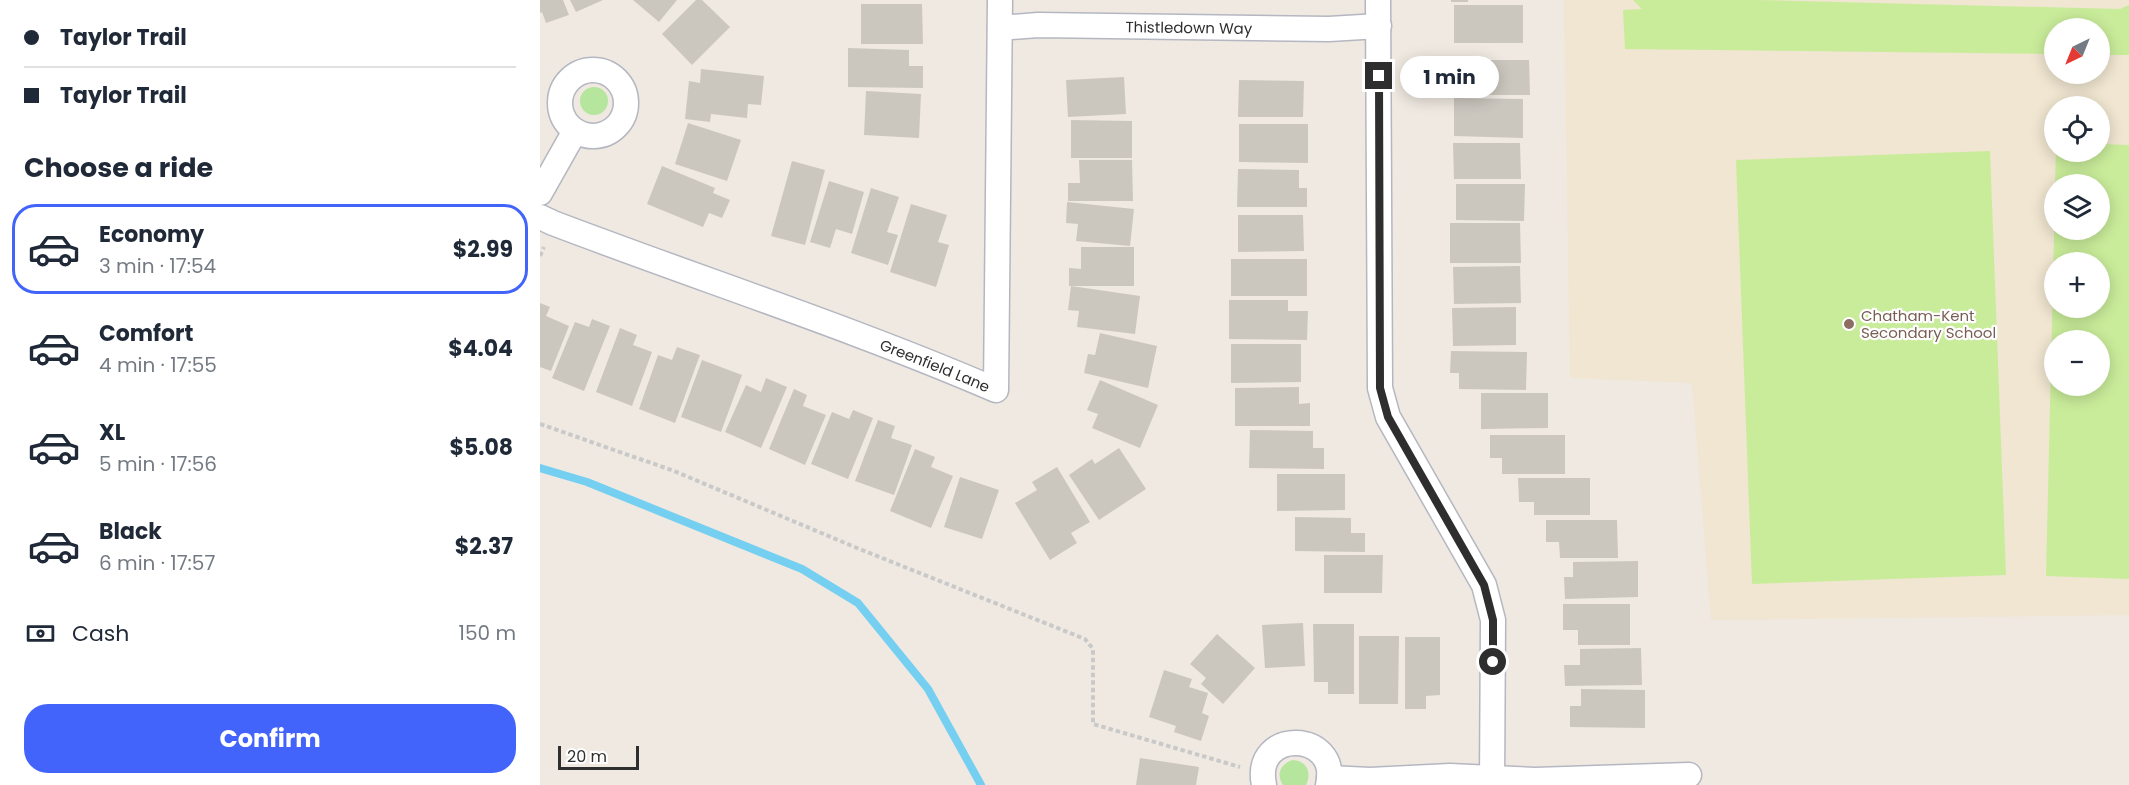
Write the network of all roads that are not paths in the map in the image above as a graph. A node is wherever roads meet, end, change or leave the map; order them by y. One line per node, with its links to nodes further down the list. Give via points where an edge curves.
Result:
1 (1000, 0): 4 (street, Greenfield Lane)
2 (1378, 0): 3 (street)
3 (1378, 26): 4 (street, Thistledown Way); 11 (street, via 1380,388 1388,417 1484,585 1493,620)
4 (1000, 28): 7 (street, Greenfield Lane, via 996,390 934,363)
5 (575, 131): 6 (street)
6 (540, 193)
7 (540, 217)
8 (1689, 775): 11 (street)
9 (1263, 779): 10 (street, via 1264,763 1270,754 1278,747 1298,742 1318,750 1325,758)
10 (1329, 782): 11 (street, via 1450,776)
11 (1492, 782)

